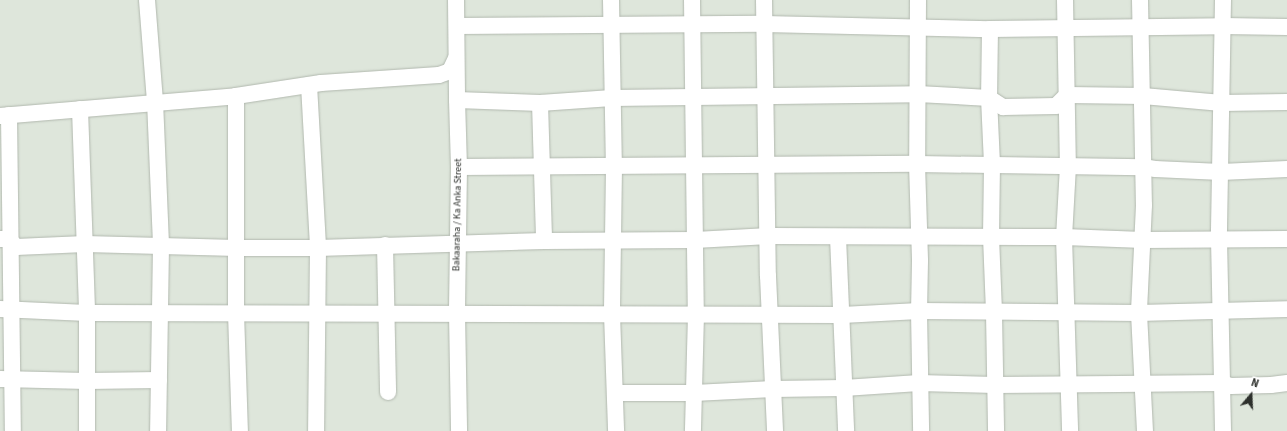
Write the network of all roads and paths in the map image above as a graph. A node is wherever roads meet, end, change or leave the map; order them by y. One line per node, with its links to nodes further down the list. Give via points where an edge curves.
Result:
1 (147, 0): 31 (street)
2 (456, 0): 13 (street, Bakaaraha / Ka Anka Street)
3 (610, 0): 11 (street)
4 (692, 0): 12 (street)
5 (764, 0): 10 (street)
6 (918, 0): 17 (street)
7 (1065, 0): 18 (street)
8 (1140, 0): 14 (street)
9 (1223, 0): 15 (street)
10 (764, 24): 12 (street); 17 (street); 27 (street)
11 (611, 25): 12 (street); 13 (street); 28 (street)
12 (692, 25): 26 (street)
13 (457, 26): 20 (street, Bakaaraha / Ka Anka Street)
14 (1140, 26): 15 (street); 18 (street); 25 (street)
15 (1223, 26): 16 (street); 34 (street)
16 (1287, 27)
17 (918, 28): 19 (street); 22 (street)
18 (1066, 28): 19 (street); 23 (street)
19 (990, 29): 29 (street)
20 (456, 58): 21 (street, via 450,72 439,75); 30 (street, Bakaaraha / Ka Anka Street)
21 (309, 85): 24 (street); 65 (street)
22 (918, 94): 27 (street); 29 (street); 37 (street)
23 (1067, 95): 25 (street); 29 (street, via 1056,106 1003,107); 41 (street)
24 (236, 96): 31 (street); 64 (street)
25 (1143, 96): 34 (street); 43 (street)
26 (692, 97): 27 (street); 28 (street); 40 (street)
27 (764, 97): 38 (street)
28 (612, 98): 33 (street); 42 (street)
29 (989, 98): 39 (street)
30 (456, 100): 33 (street); 44 (street, Bakaaraha / Ka Anka Street)
31 (155, 101): 35 (street); 63 (street)
32 (1287, 102): 34 (street)
33 (540, 103): 45 (street)
34 (1222, 103): 47 (street)
35 (80, 109): 36 (street); 60 (street)
36 (5, 115): 53 (street)
37 (917, 164): 38 (street); 39 (street); 51 (street)
38 (767, 165): 40 (street); 48 (street)
39 (992, 165): 41 (street); 52 (street)
40 (694, 166): 42 (street); 57 (street)
41 (1068, 166): 43 (street); 49 (street)
42 (614, 167): 45 (street); 56 (street)
43 (1142, 167): 47 (street); 58 (street)
44 (459, 168): 45 (street); 62 (street, Bakaaraha / Ka Anka Street)
45 (542, 168): 59 (street)
46 (1287, 169): 47 (street)
47 (1220, 172): 54 (street)
48 (769, 236): 50 (street); 57 (street); 74 (street)
49 (1064, 236): 52 (street); 58 (street); 76 (street)
50 (838, 237): 51 (street); 82 (street)
51 (918, 237): 52 (street); 68 (street)
52 (991, 237): 75 (street)
53 (5, 239): 60 (street, via 16,247); 66 (street)
54 (1219, 239): 55 (street); 58 (street); 69 (street)
55 (1287, 239)
56 (614, 240): 57 (street); 59 (street); 80 (street)
57 (695, 240): 81 (street)
58 (1143, 240): 77 (street)
59 (544, 241): 62 (street)
60 (85, 244): 63 (street); 70 (street)
61 (385, 245): 62 (street); 65 (street); 79 (street)
62 (457, 245): 73 (street, Bakaaraha / Ka Anka Street)
63 (161, 246): 64 (street); 78 (street)
64 (237, 248): 65 (street); 71 (street)
65 (318, 248): 72 (street)
66 (6, 309): 70 (street); 83 (street)
67 (1287, 309): 69 (street)
68 (919, 311): 75 (street); 82 (street); 86 (street)
69 (1221, 311): 77 (street); 88 (street)
70 (87, 313): 78 (street); 85 (street)
71 (236, 313): 72 (street); 78 (street); 100 (street)
72 (317, 313): 79 (street); 101 (street)
73 (457, 313): 79 (street); 80 (street); 102 (street, Bakaaraha / Ka Anka Street)
74 (770, 313): 81 (street); 82 (street); 93 (street)
75 (994, 313): 76 (street); 91 (street)
76 (1067, 313): 77 (street); 90 (street)
77 (1139, 313): 87 (street)
78 (161, 314): 84 (street)
79 (388, 314): 94 (street)
80 (612, 314): 81 (street); 95 (street)
81 (696, 314): 96 (street)
82 (842, 315): 92 (street)
83 (6, 379): 85 (street); 97 (street)
84 (159, 380): 85 (street); 99 (street)
85 (87, 381): 98 (street)
86 (919, 383): 91 (street); 92 (street); 107 (street)
87 (1144, 383): 88 (street); 90 (street); 110 (street)
88 (1221, 383): 89 (street, via 1231,386 1271,386); 111 (street)
89 (1287, 383)
90 (1069, 384): 91 (street); 109 (street)
91 (995, 385): 108 (street)
92 (844, 388): 93 (street); 106 (street)
93 (773, 389): 96 (street); 105 (street)
94 (388, 392)
95 (615, 393): 96 (street); 103 (street)
96 (694, 393): 104 (street)
97 (13, 431)
98 (87, 431)
99 (158, 431)
100 (240, 431)
101 (316, 431)
102 (458, 431)
103 (616, 431)
104 (694, 431)
105 (775, 431)
106 (846, 431)
107 (921, 431)
108 (996, 431)
109 (1070, 431)
110 (1145, 431)
111 (1223, 431)

